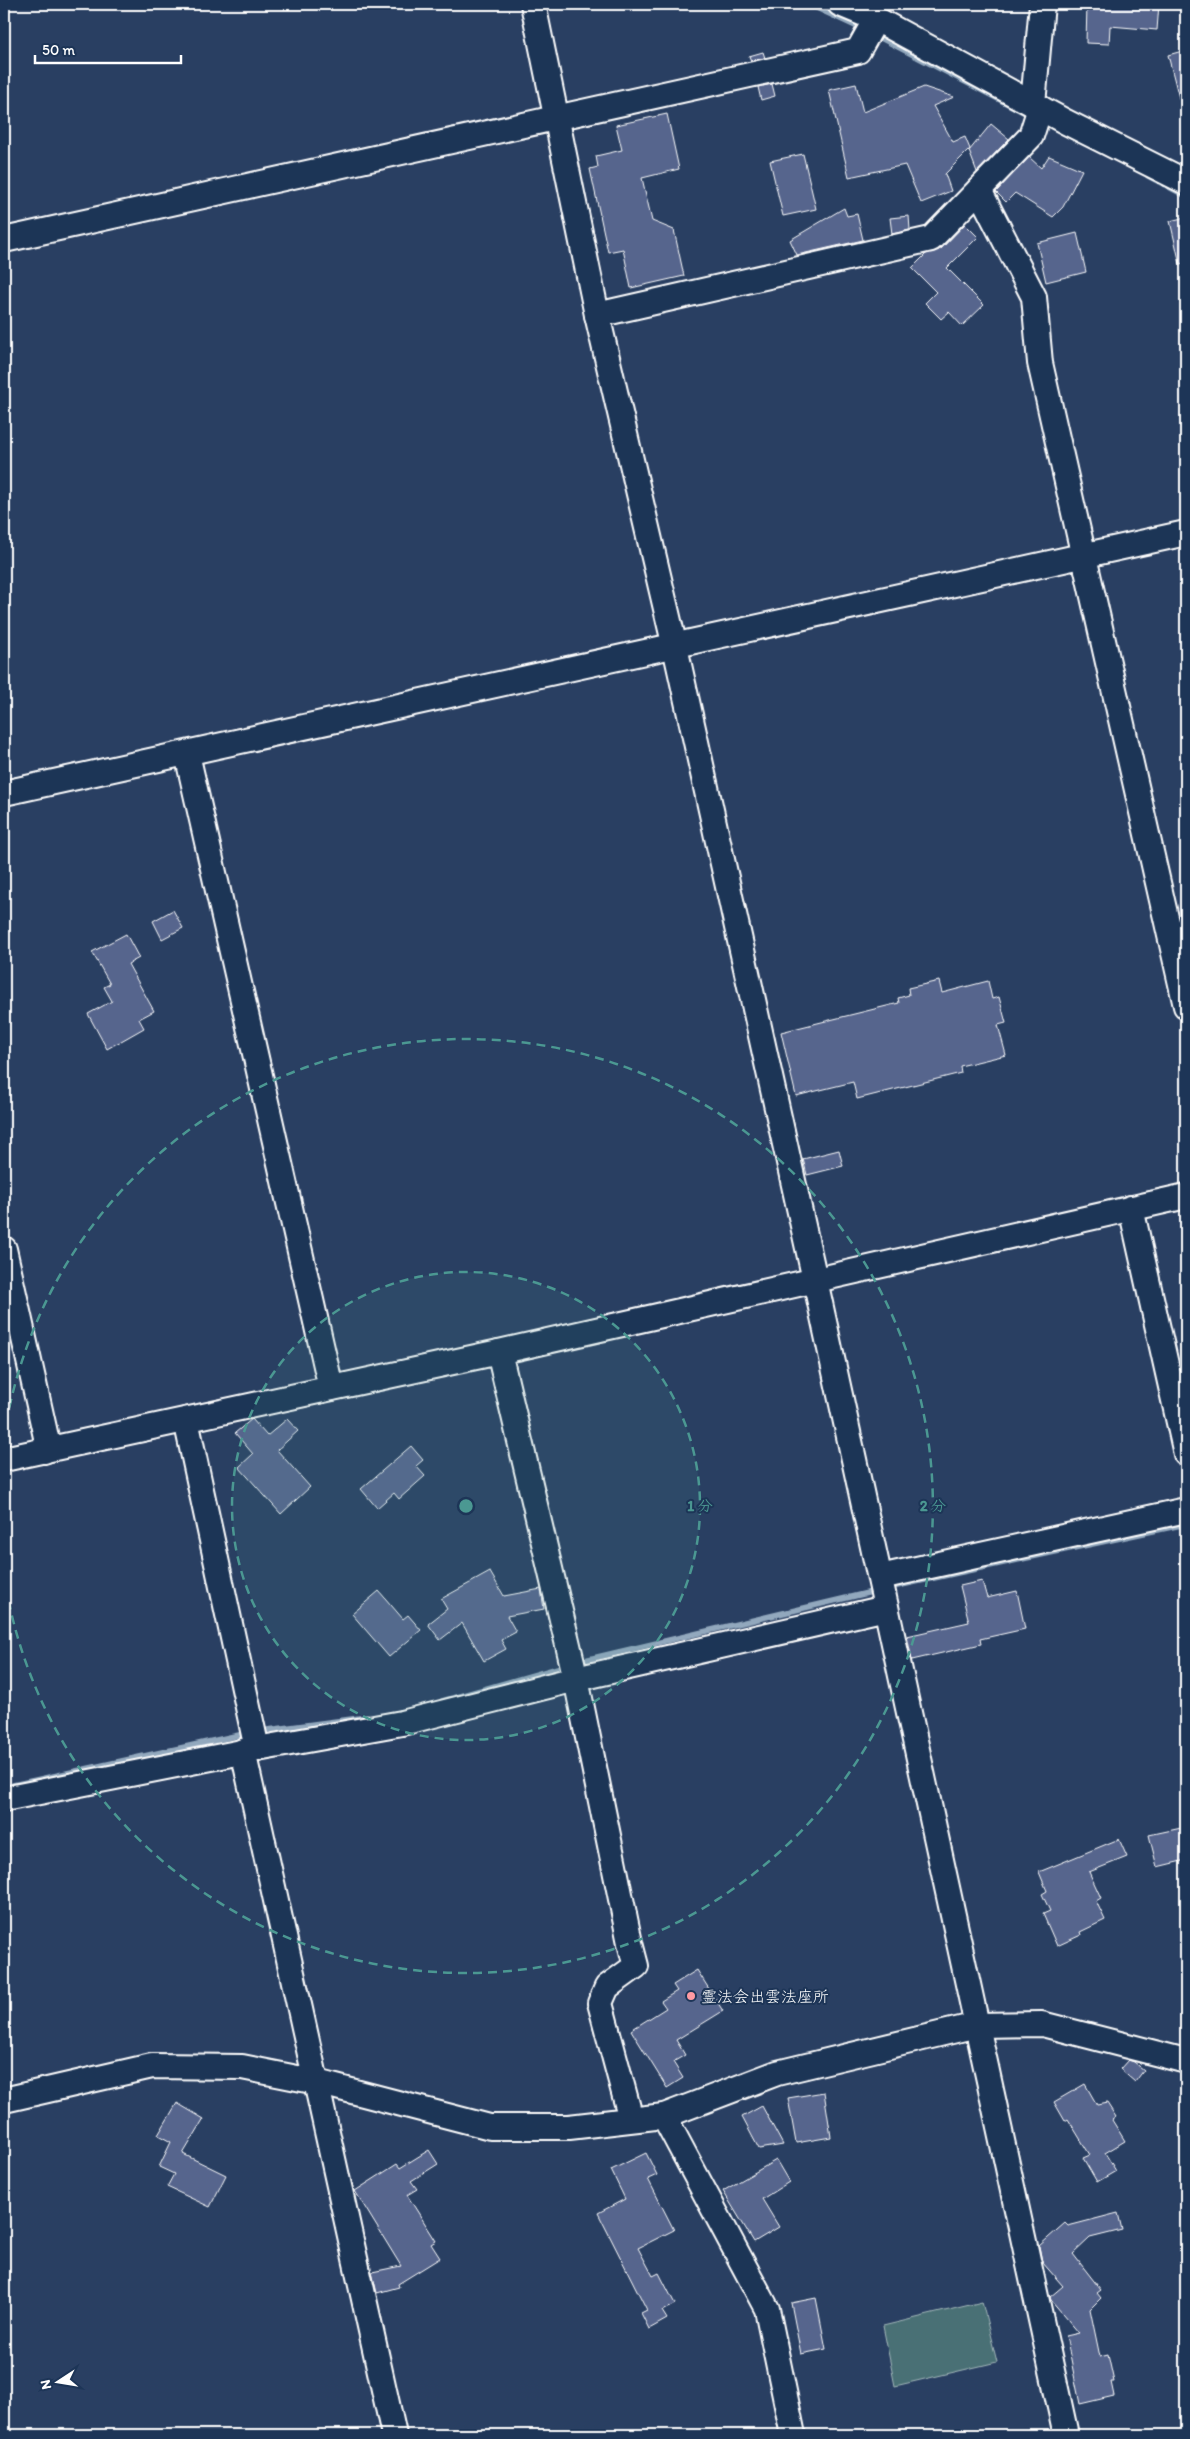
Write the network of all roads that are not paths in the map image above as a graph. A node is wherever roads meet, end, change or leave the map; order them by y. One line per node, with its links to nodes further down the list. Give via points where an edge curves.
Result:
1 (533, 4): 6 (street)
2 (840, 4): 4 (street)
3 (1042, 4): 5 (street)
4 (876, 19): 5 (street); 6 (street, via 858,50)
5 (1037, 106): 7 (street); 8 (street, via 1031,136)
6 (558, 118): 9 (street); 10 (street)
7 (1186, 182)
8 (979, 190): 10 (street, via 930,239); 12 (street, via 1034,297 1040,363)
9 (4, 240)
10 (597, 315): 13 (street)
11 (1186, 533): 12 (street)
12 (1084, 555): 13 (street); 16 (street)
13 (675, 647): 14 (street); 20 (street)
14 (187, 754): 15 (street); 22 (street)
15 (4, 793)
16 (1186, 1006)
17 (1186, 1196): 18 (street)
18 (1130, 1208): 20 (street); 25 (street)
19 (4, 1249): 24 (street, via 48,1446)
20 (815, 1280): 21 (street); 28 (street)
21 (499, 1352): 22 (street); 30 (street)
22 (331, 1388): 23 (street)
23 (186, 1420): 24 (street); 31 (street)
24 (44, 1450): 26 (street)
25 (1186, 1454)
26 (4, 1460)
27 (1186, 1510): 28 (street)
28 (880, 1577): 29 (street)
29 (886, 1608): 30 (street); 33 (street)
30 (576, 1679): 31 (street, via 402,1723); 38 (street, via 636,1966 607,1986 600,2003)
31 (250, 1750): 32 (street); 35 (street)
32 (4, 1799)
33 (977, 2025): 34 (street, via 1042,2024); 37 (street, via 777,2073); 41 (street)
34 (1186, 2061)
35 (317, 2082): 36 (street, via 242,2067 152,2066); 38 (street, via 490,2127 569,2127); 39 (street)
36 (4, 2100)
37 (664, 2116): 38 (street); 40 (street, via 767,2309)
38 (631, 2119)
39 (394, 2435)
40 (793, 2435)
41 (1066, 2435)

